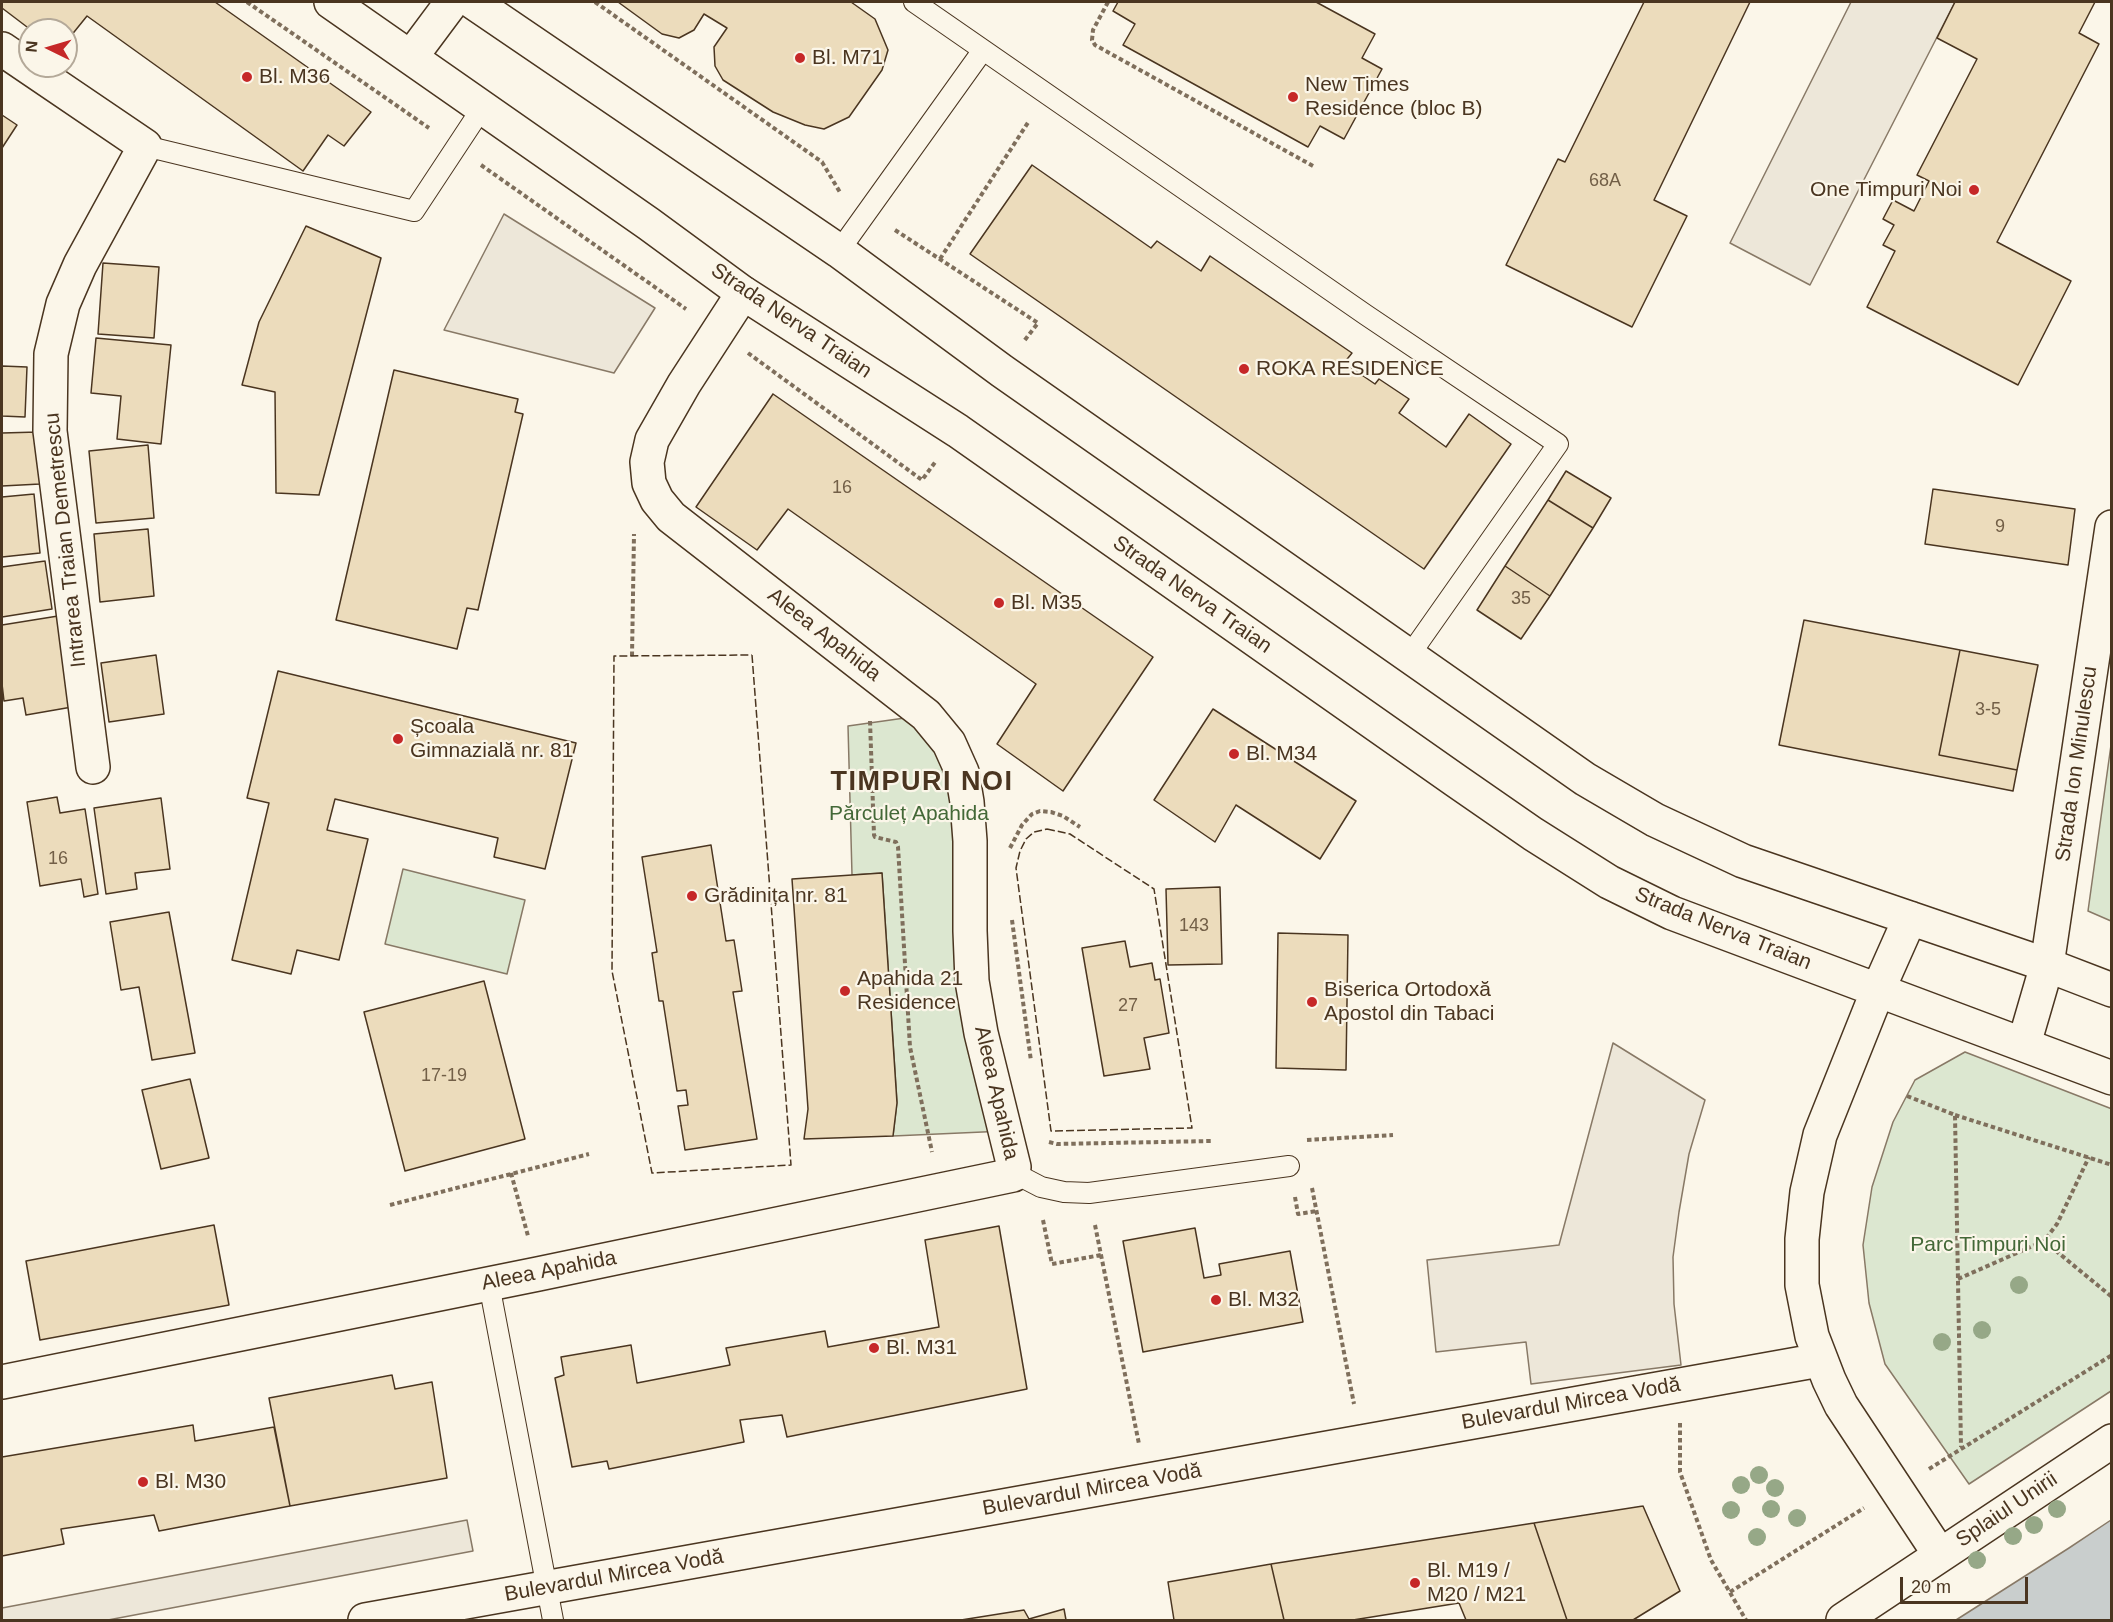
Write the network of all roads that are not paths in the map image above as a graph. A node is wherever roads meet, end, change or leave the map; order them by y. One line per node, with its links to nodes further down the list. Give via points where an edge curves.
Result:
1 (331, 2): 7 (main road, Strada Nerva Traian)
2 (452, 2): 7 (main road)
3 (473, 2): 10 (main road)
4 (914, 2): 6 (lane)
5 (2, 49): 9 (main road)
6 (983, 50): 10 (lane); 13 (lane, via 1558,444)
7 (411, 57): 8 (main road, Strada Nerva Traian)
8 (482, 108): 9 (lane, via 414,211); 11 (main road, Strada Nerva Traian)
9 (145, 146): 14 (main road, Intrarea Traian Demetrescu, via 80,265 63,304 51,354 50,431)
10 (839, 251): 13 (main road, via 1002,371)
11 (744, 292): 17 (main road, Strada Nerva Traian, via 958,431 1533,834 1610,882 1672,913); 22 (main road, Aleea Apahida, via 652,440 647,462 649,483 671,517 926,715 949,743 962,772 967,802 972,981 981,1032 1014,1167)
12 (2112, 527): 16 (main road, Strada Ion Minulescu)
13 (1409, 656): 15 (main road, via 1585,779 1655,820 1743,861)
14 (93, 767)
15 (1910, 918): 16 (main road); 17 (main road)
16 (2048, 965): 18 (main road); 19 (main road, Strada Ion Minulescu)
17 (1878, 990): 19 (main road, Strada Nerva Traian); 24 (main road, via 1820,1135 1807,1192 1802,1285)
18 (2112, 990)
19 (2024, 1044): 20 (main road, Strada Nerva Traian)
20 (2112, 1078)
21 (1288, 1166): 22 (lane, via 1089,1193 1064,1192)
22 (1027, 1180): 23 (main road, Aleea Apahida, via 1008,1177)
23 (489, 1284): 25 (main road, Aleea Apahida); 28 (lane)
24 (1820, 1360): 27 (main road, via 1841,1404); 28 (main road, Bulevardul Mircea Vodă)
25 (2, 1382)
26 (2112, 1441): 27 (main road, Splaiul Unirii)
27 (1940, 1555): 31 (main road, Splaiul Unirii)
28 (547, 1588): 29 (main road, Bulevardul Mircea Vodă); 30 (lane)
29 (365, 1620)
30 (553, 1620)
31 (1844, 1620)

